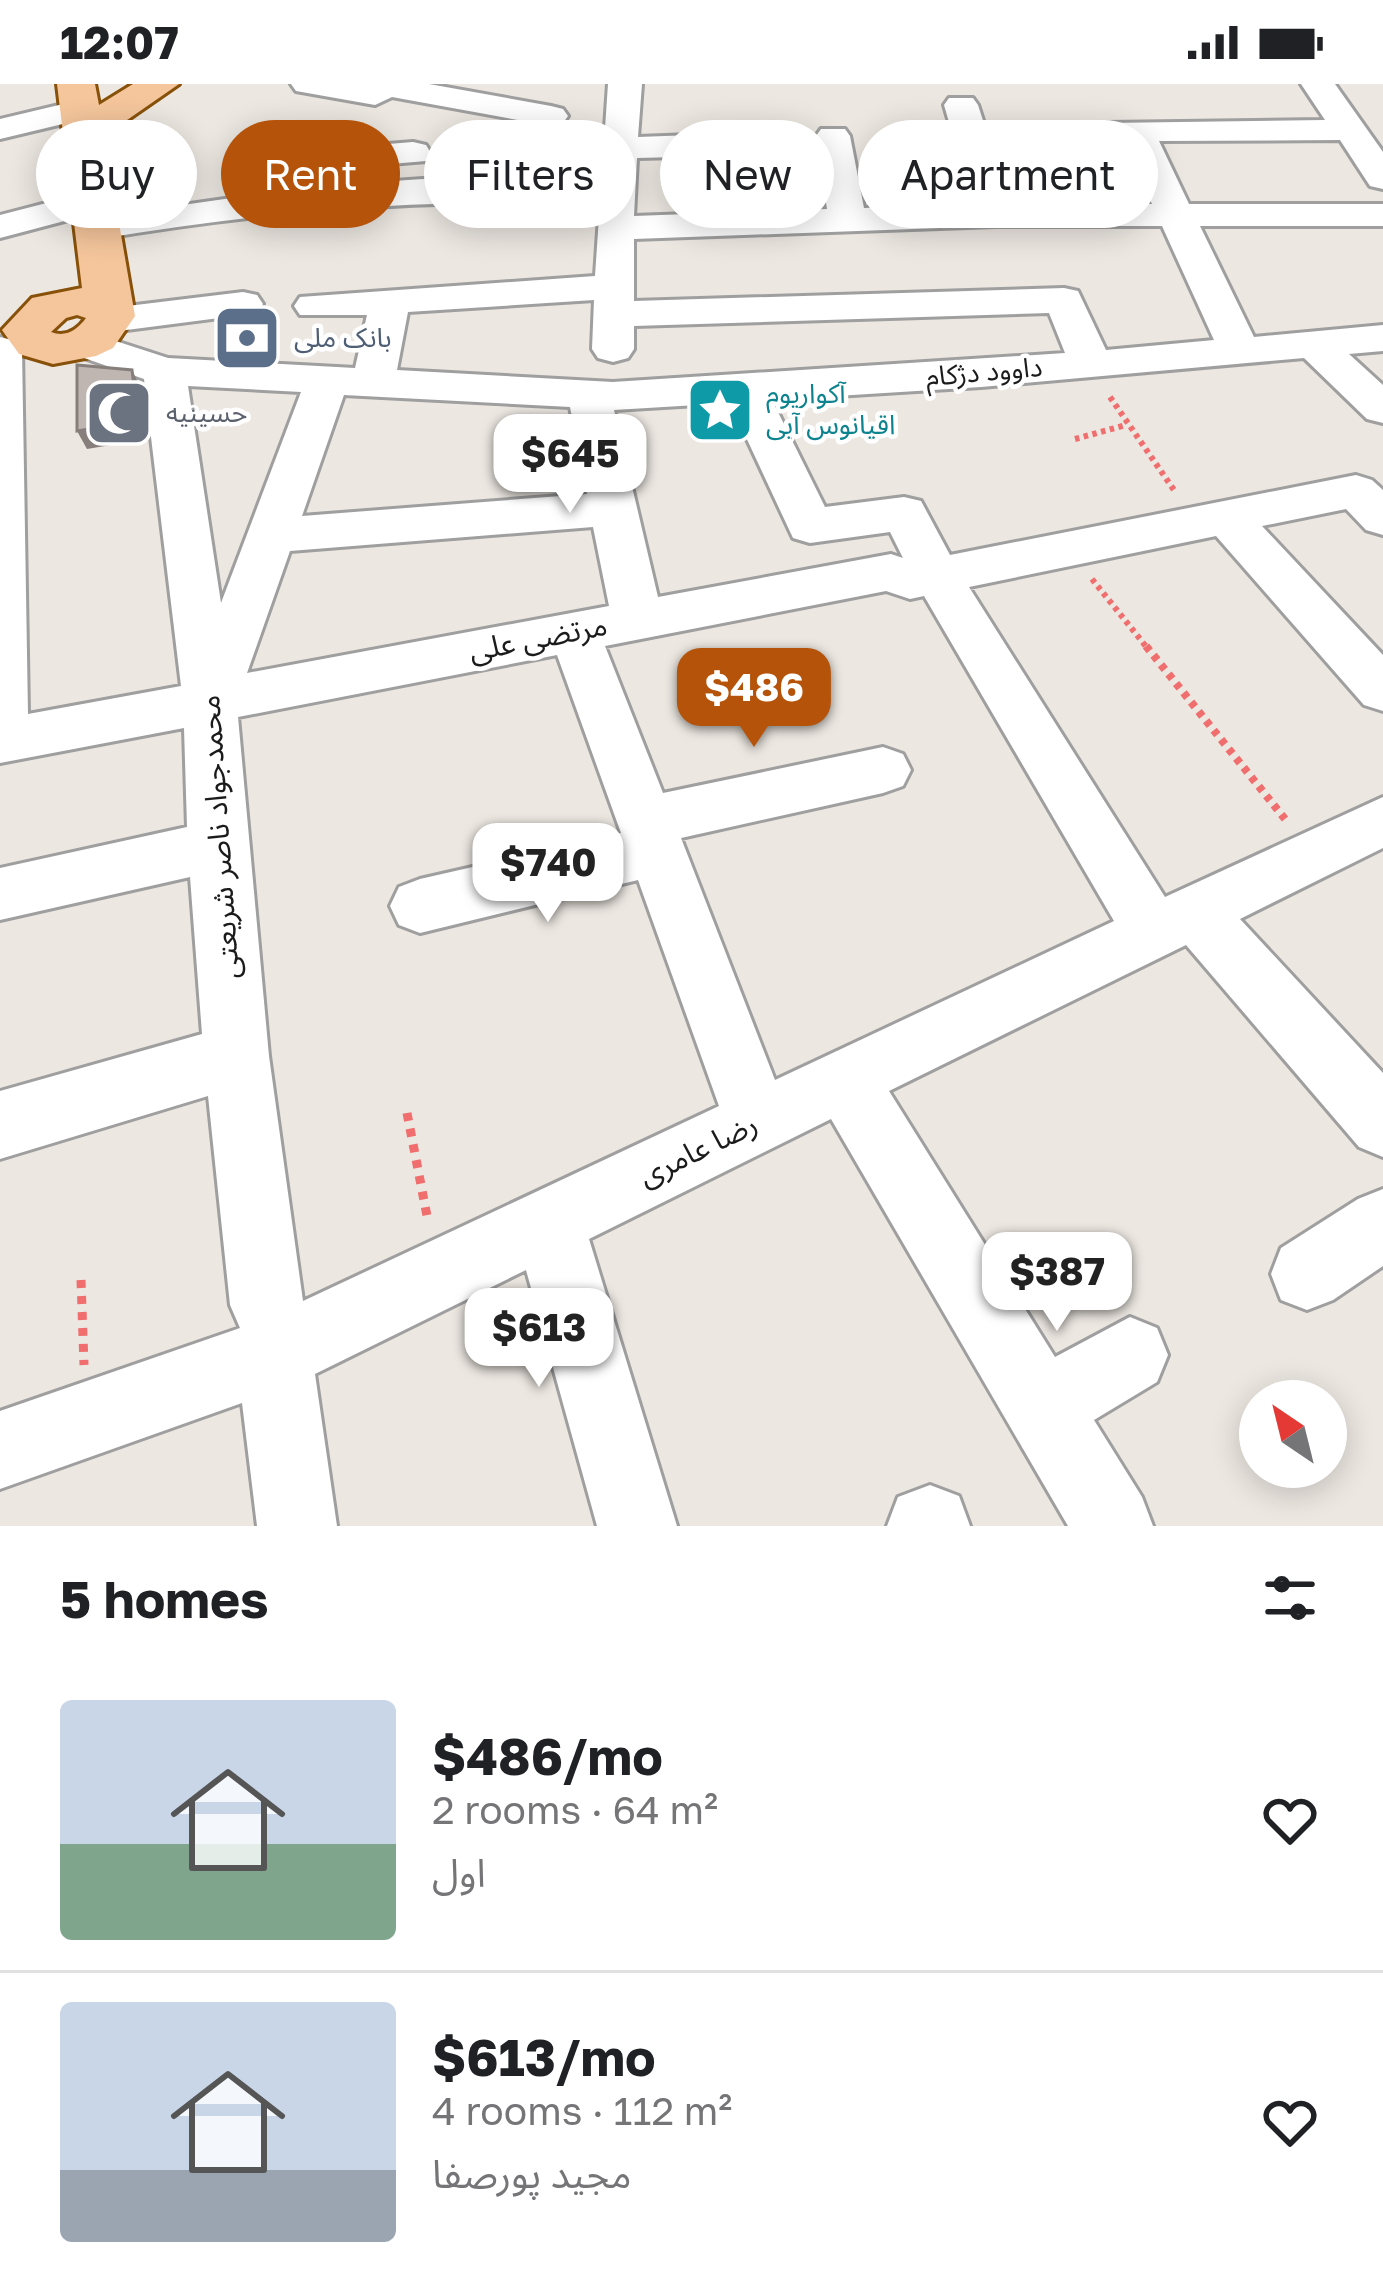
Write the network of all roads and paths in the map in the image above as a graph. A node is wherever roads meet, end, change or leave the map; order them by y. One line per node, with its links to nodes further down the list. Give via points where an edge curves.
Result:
1 (160, 84): 7 (main road)
2 (668, 84): 4 (street)
3 (385, 85): 5 (street, via 375,95); 6 (street)
4 (625, 85): 9 (street)
5 (302, 92)
6 (556, 100)
7 (80, 108): 11 (street)
8 (1383, 109): 10 (street)
9 (621, 120)
10 (1348, 122): 12 (street); 14 (street)
11 (0, 129)
12 (1158, 129)
13 (1158, 174): 17 (street)
14 (1383, 178)
15 (834, 198): 19 (street)
16 (1158, 214): 17 (street)
17 (1178, 214): 18 (street); 34 (street)
18 (1383, 215)
19 (848, 221): 20 (street); 23 (street)
20 (858, 221)
21 (36, 222): 22 (street)
22 (0, 227)
23 (636, 227)
24 (97, 228): 30 (main road)
25 (614, 228): 26 (street)
26 (614, 301): 27 (street); 35 (street, via 1062,295); 39 (street)
27 (390, 302): 29 (street); 37 (street)
28 (243, 304): 30 (street)
29 (314, 306)
30 (101, 325): 33 (main road, via 57,350); 36 (street, داوود دژکام)
31 (1383, 338): 32 (street, داوود دژکام)
32 (1312, 342): 34 (street, داوود دژکام); 40 (street)
33 (10, 346): 53 (street)
34 (1239, 349): 35 (street, داوود دژکام)
35 (1090, 362): 38 (street, داوود دژکام); 41 (path)
36 (164, 371): 37 (street, داوود دژکام); 52 (street, محمدجواد ناصر شریعتی)
37 (350, 384): 39 (street, داوود دژکام); 46 (street)
38 (744, 387): 39 (street, داوود دژکام); 48 (street, via 811,526 904,513)
39 (601, 396): 44 (street)
40 (1383, 409)
41 (1126, 425): 42 (path); 45 (path)
42 (1075, 439)
43 (1369, 505): 45 (street, مرتضی علی)
44 (611, 508): 46 (street); 49 (street)
45 (1212, 520): 47 (street, مرتضی علی); 51 (street)
46 (271, 535): 52 (street)
47 (1068, 549): 48 (street, مرتضی علی); 58 (path)
48 (937, 576): 49 (street, مرتضی علی, via 910,581 892,572); 61 (street)
49 (637, 618): 50 (street, مرتضی علی)
50 (574, 631): 52 (street, مرتضی علی); 56 (street)
51 (1383, 690)
52 (210, 704): 53 (street, مرتضی علی); 57 (street, محمدجواد ناصر شریعتی)
53 (1, 740)
54 (884, 770): 56 (street)
55 (1383, 821): 58 (street, رضا عامری)
56 (649, 836): 60 (street); 65 (street)
57 (217, 847): 59 (street); 62 (street, محمدجواد ناصر شریعتی)
58 (1313, 854): 61 (street, رضا عامری)
59 (0, 895)
60 (420, 906)
61 (1175, 922): 63 (street, رضا عامری); 66 (street)
62 (236, 1057): 67 (street); 73 (street, محمدجواد ناصر شریعتی)
63 (845, 1080): 65 (street, رضا عامری); 75 (street)
64 (407, 1113): 71 (path)
65 (758, 1121): 68 (street, رضا عامری)
66 (1383, 1123)
67 (0, 1125)
68 (548, 1222): 71 (street, رضا عامری); 79 (street)
69 (1383, 1224): 70 (street)
70 (1307, 1274)
71 (439, 1275): 73 (street, رضا عامری)
72 (81, 1280): 76 (path)
73 (270, 1329): 76 (street, رضا عامری); 78 (street, محمدجواد ناصر شریعتی)
74 (1130, 1355): 75 (street)
75 (1042, 1408): 80 (street)
76 (86, 1420): 77 (street, رضا عامری)
77 (0, 1450)
78 (297, 1526)
79 (637, 1526)
80 (1114, 1526)

